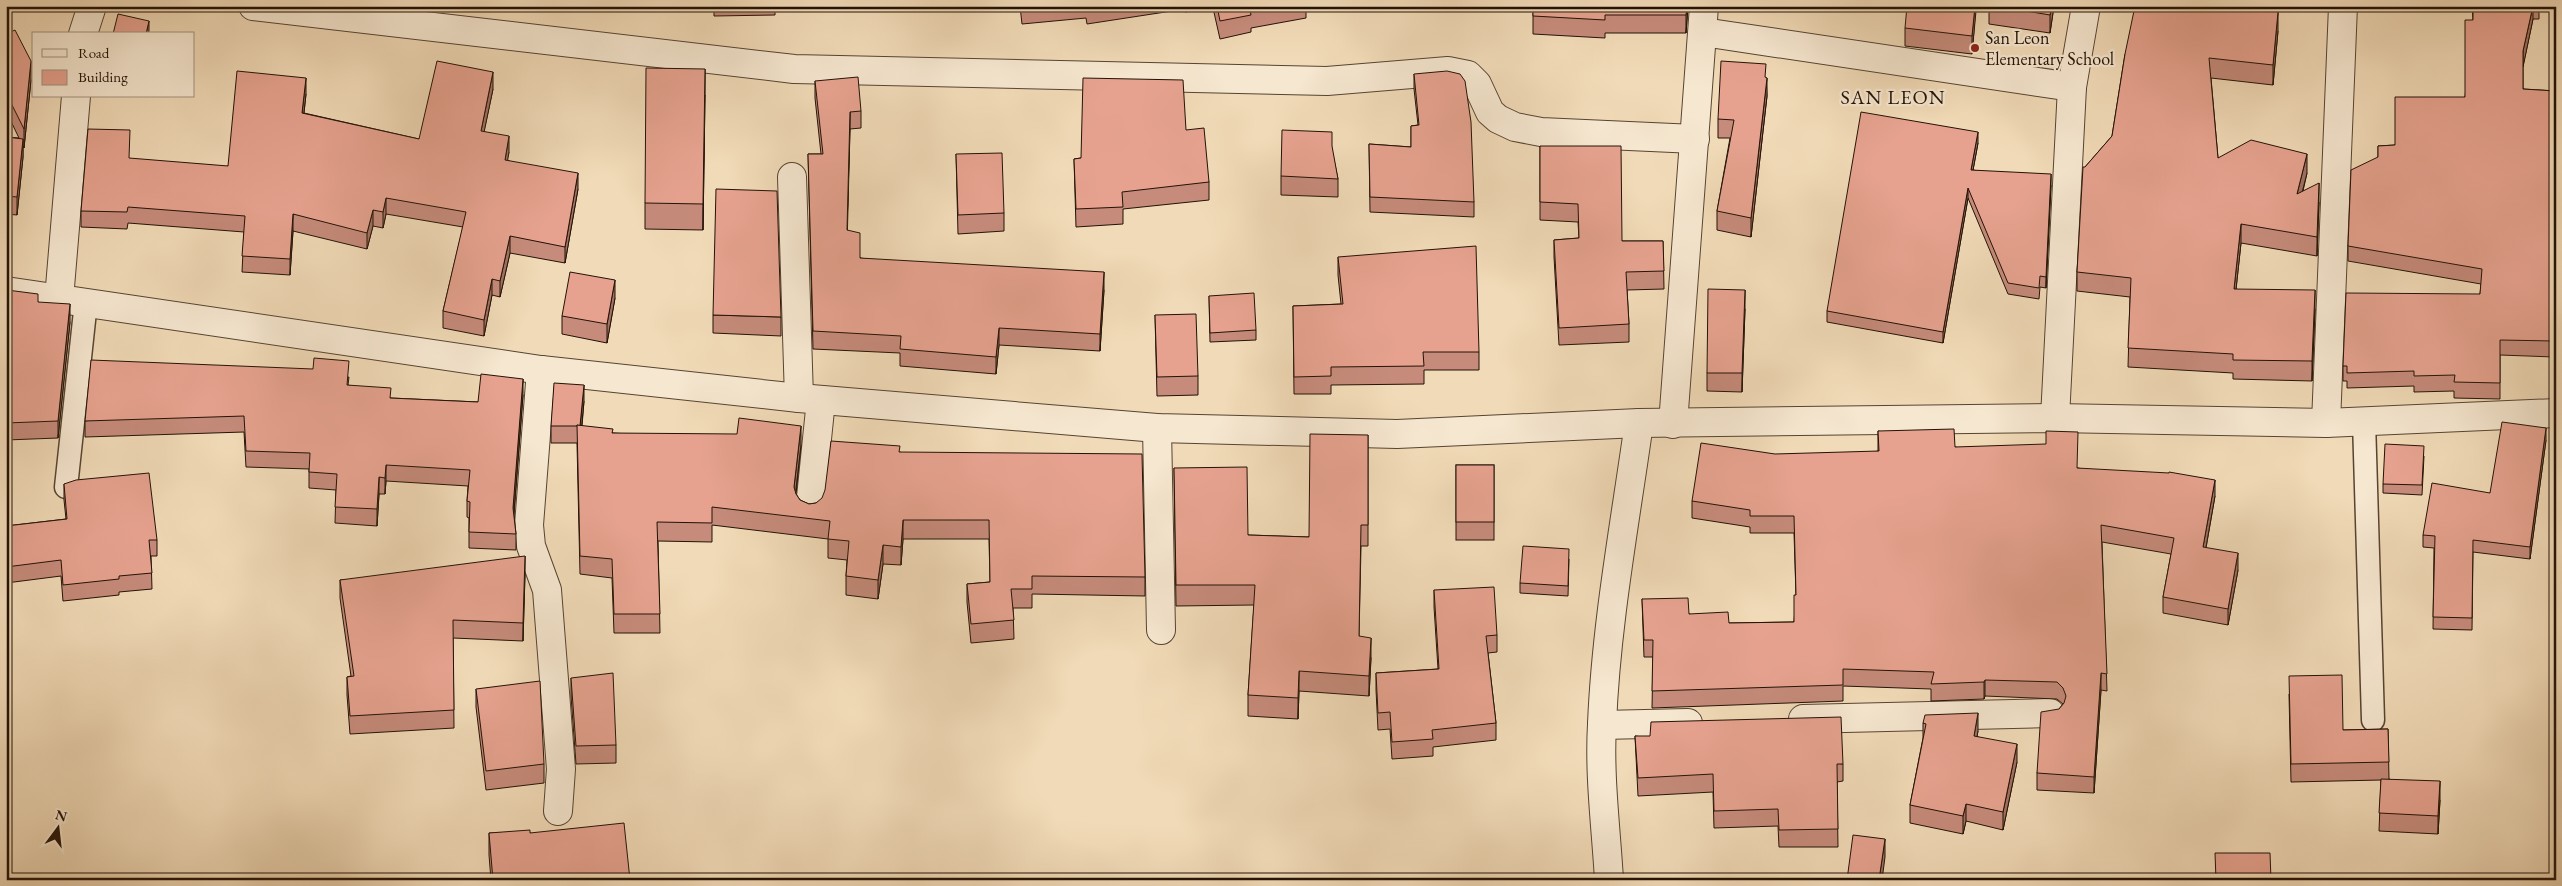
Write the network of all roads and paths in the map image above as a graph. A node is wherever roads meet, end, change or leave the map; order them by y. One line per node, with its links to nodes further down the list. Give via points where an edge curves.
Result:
1 (92, 6): 6 (street)
2 (252, 6): 9 (street, via 794,69 1327,81 1448,71 1468,75 1477,84 1490,112 1515,127 1541,132)
3 (2086, 6): 7 (street)
4 (2343, 6): 20 (street)
5 (1704, 19): 7 (street); 9 (street)
6 (84, 32)
7 (2072, 87): 17 (street)
8 (76, 98): 12 (street)
9 (1696, 139): 21 (street)
10 (792, 177): 15 (street)
11 (6, 290): 12 (street)
12 (59, 298): 13 (street)
13 (86, 302): 14 (street); 23 (lane)
14 (541, 370): 15 (street); 31 (street, via 529,525 531,546 547,590 561,769)
15 (810, 399): 22 (street); 24 (street)
16 (2556, 413): 18 (street)
17 (2055, 418): 20 (street); 21 (street)
18 (2364, 421): 20 (street); 28 (lane)
19 (1639, 423): 21 (street); 22 (street, via 1397,434); 30 (street, via 1615,598)
20 (2326, 423)
21 (1673, 424)
22 (1157, 428): 25 (street)
23 (66, 486)
24 (810, 507)
25 (1161, 630)
26 (2050, 713): 27 (street)
27 (1781, 720)
28 (2373, 720)
29 (1711, 722): 30 (street)
30 (1602, 725): 32 (street)
31 (558, 811)
32 (1609, 880)

